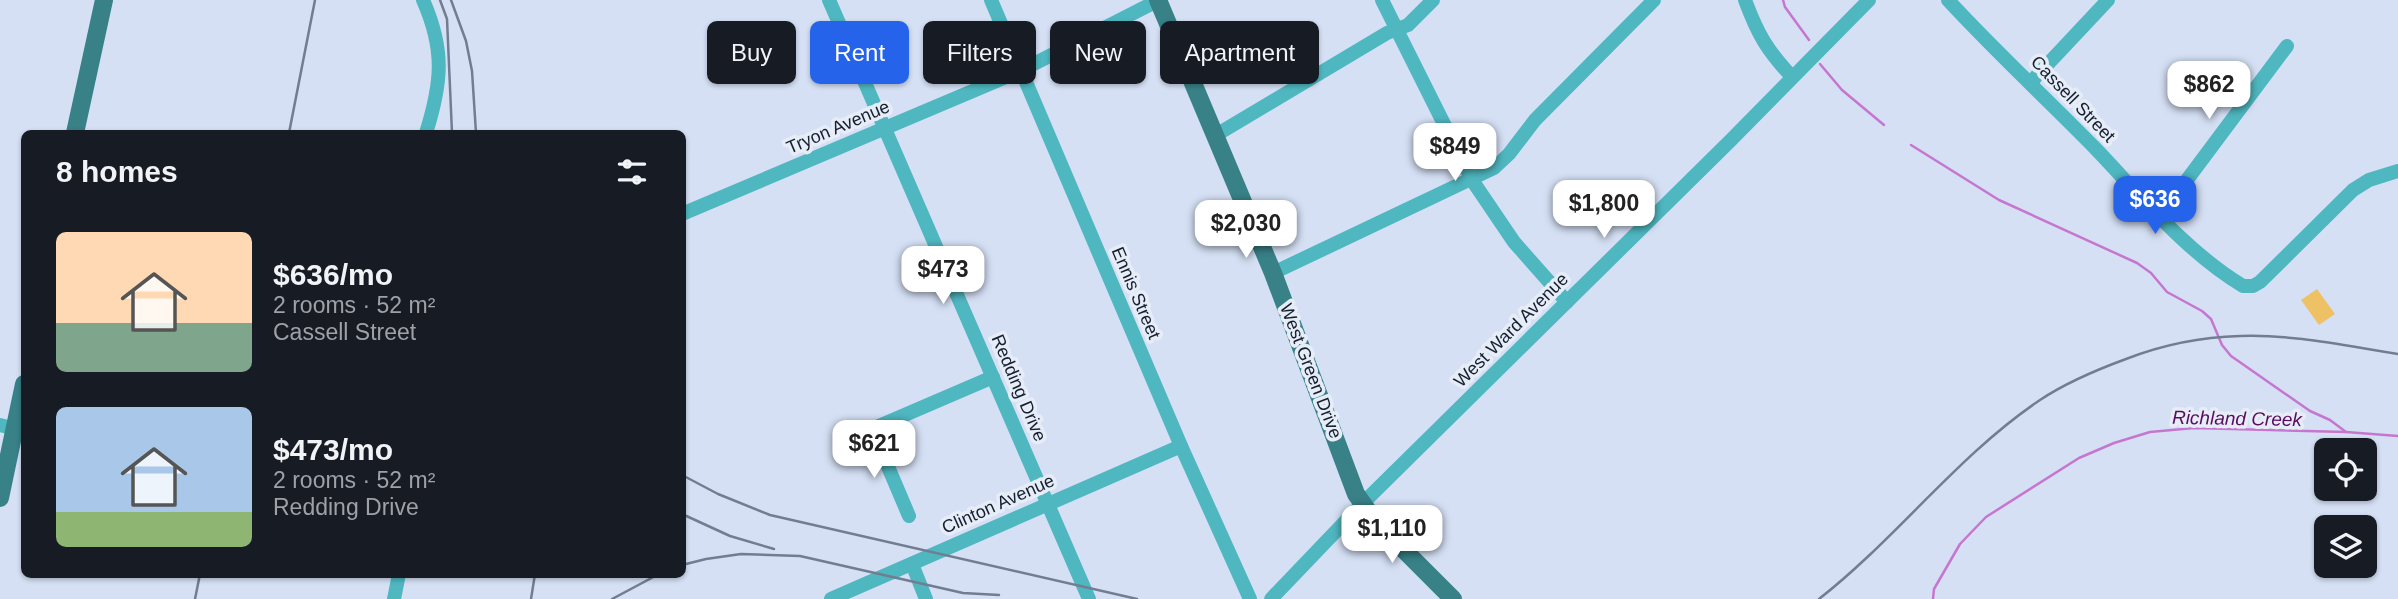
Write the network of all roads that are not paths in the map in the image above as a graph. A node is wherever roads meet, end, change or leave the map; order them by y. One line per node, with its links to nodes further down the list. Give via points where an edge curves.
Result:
1 (104, 0): 22 (main road)
2 (423, 0): 23 (street, via 439,61 437,96)
3 (829, 0): 21 (street, Redding Drive)
4 (991, 0): 13 (street, Ennis Street)
5 (1159, 0): 16 (street, Tryon Avenue); 24 (main road, West Green Drive)
6 (1381, 0): 14 (street)
7 (1433, 0): 14 (street, via 1408,25)
8 (1654, 0): 26 (street, via 1535,120 1509,154)
9 (1745, 0): 17 (street, via 1768,50)
10 (1869, 0): 17 (street, West Ward Avenue)
11 (1948, 0): 18 (street, Cassell Street)
12 (2108, 0): 18 (street)
13 (1000, 21)
14 (1396, 29): 24 (street); 26 (street)
15 (2287, 46): 28 (street)
16 (1036, 63)
17 (1792, 77): 30 (street, West Ward Avenue)
18 (2031, 82): 28 (street, Cassell Street)
19 (989, 84): 21 (street, Tryon Avenue)
20 (1026, 84): 34 (street, Ennis Street)
21 (884, 128): 27 (street, Tryon Avenue); 31 (street, Redding Drive)
22 (76, 130)
23 (427, 130)
24 (1216, 135): 29 (main road, West Green Drive)
25 (2398, 171): 28 (street, Cassell Street, via 2353,190 2253,286 2233,279)
26 (1472, 180): 29 (street); 30 (street, via 1514,243)
27 (686, 212)
28 (2160, 216)
29 (1273, 273): 37 (main road, West Green Drive)
30 (1567, 302): 37 (street, West Ward Avenue)
31 (993, 377): 36 (street, Redding Drive); 38 (street, via 872,429)
32 (21, 396): 33 (main road)
33 (13, 428): 35 (main road)
34 (1181, 446): 36 (street, Clinton Avenue); 45 (street, Ennis Street)
35 (0, 498)
36 (1048, 504): 39 (street, Clinton Avenue); 44 (street, Redding Drive)
37 (1362, 504): 46 (street, West Ward Avenue); 47 (main road, West Green Drive)
38 (909, 516)
39 (912, 564): 42 (street, Clinton Avenue); 43 (street)
40 (399, 578): 41 (street)
41 (394, 599)
42 (831, 599)
43 (926, 599)
44 (1089, 599)
45 (1250, 599)
46 (1271, 599)
47 (1453, 599)

